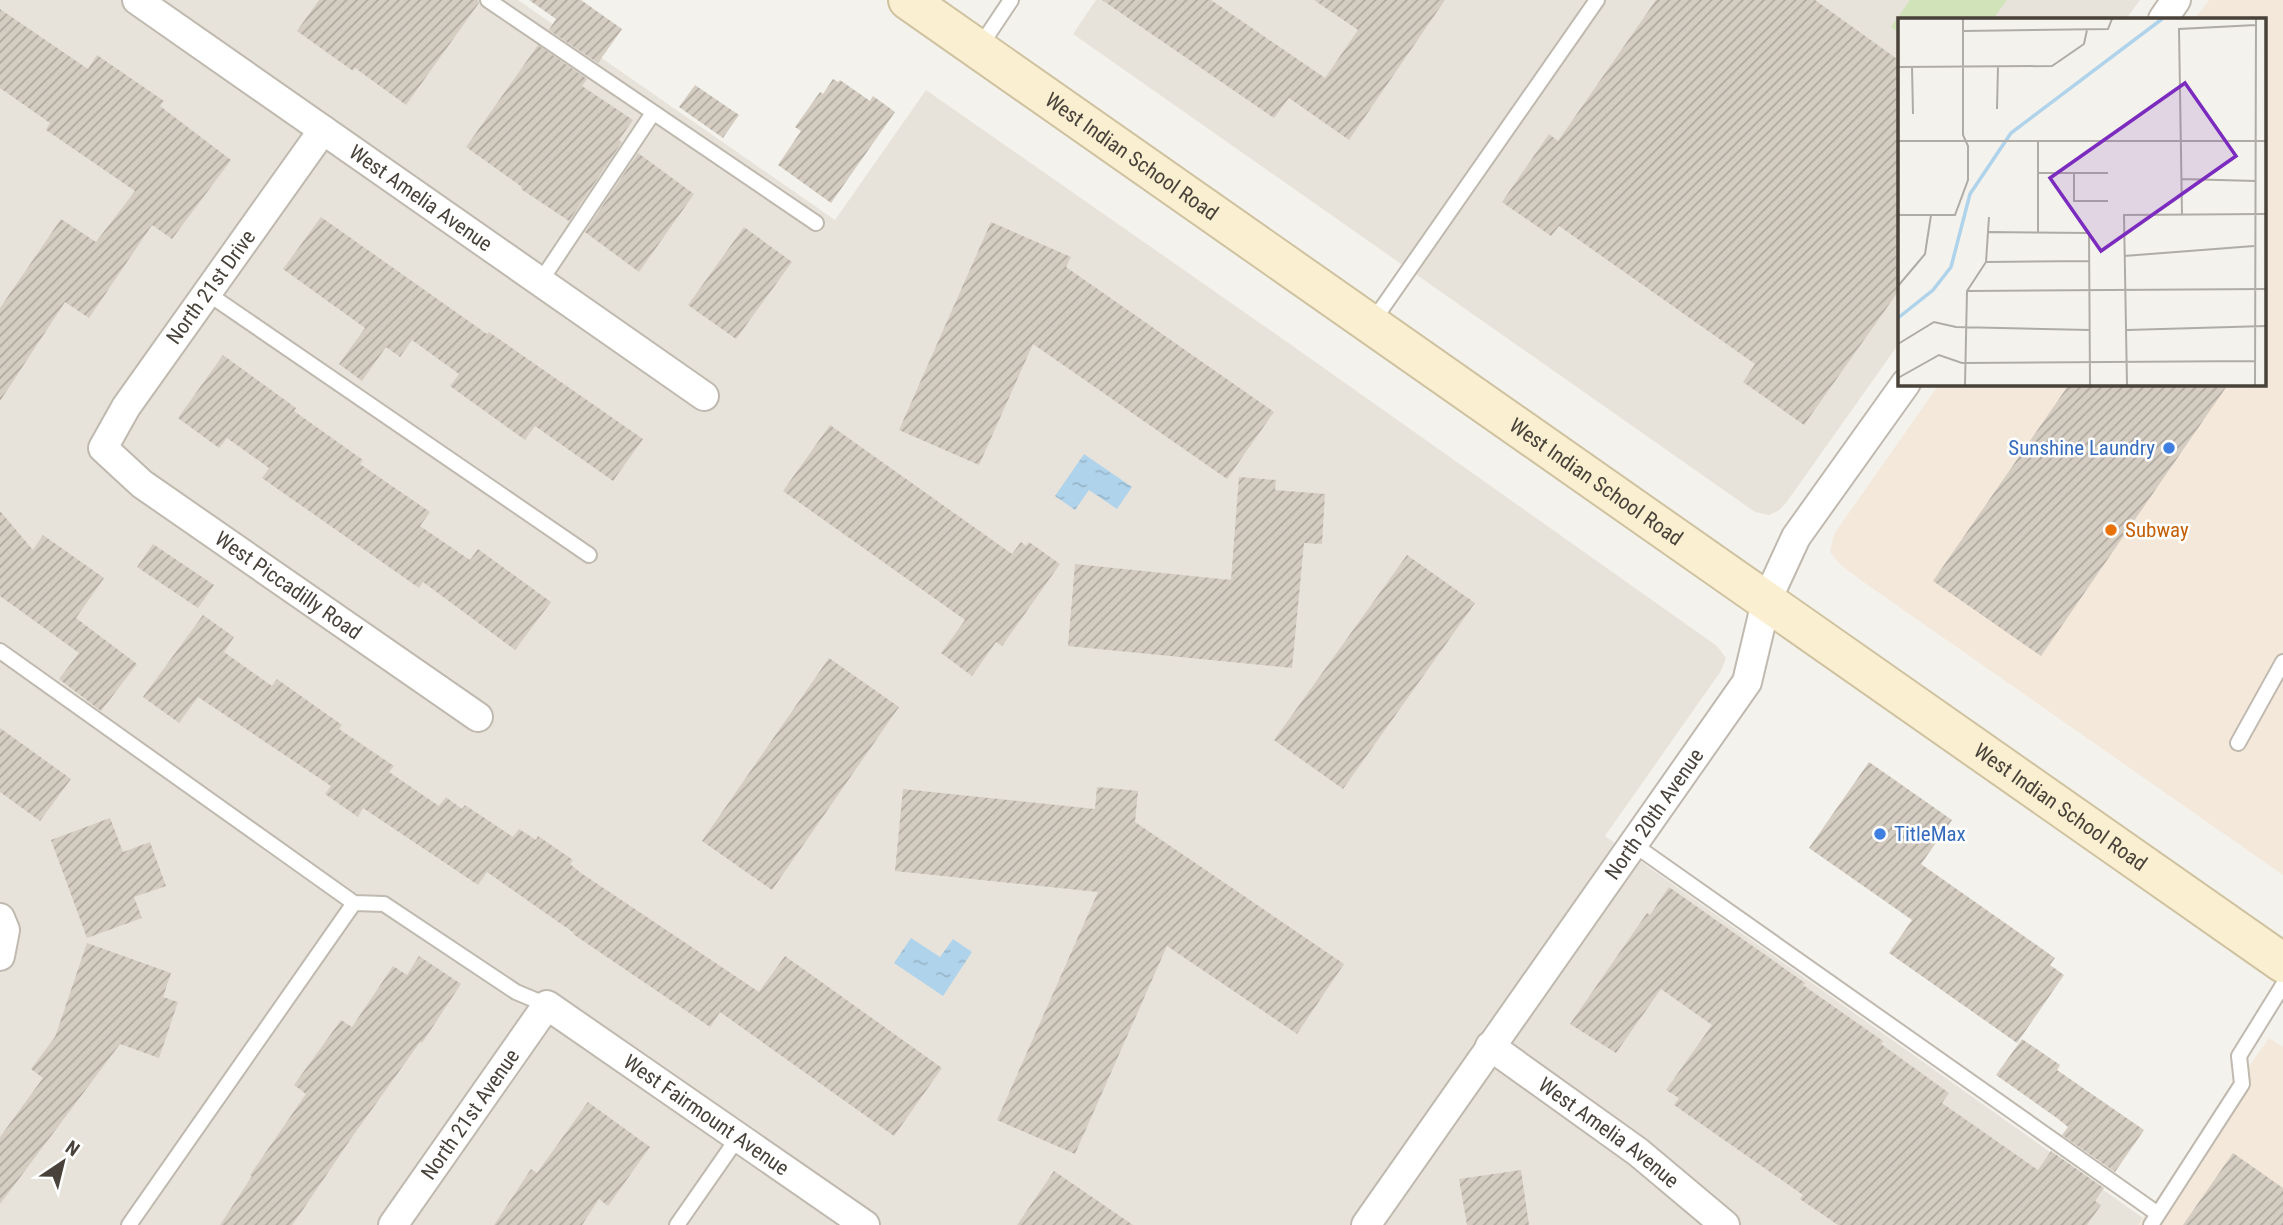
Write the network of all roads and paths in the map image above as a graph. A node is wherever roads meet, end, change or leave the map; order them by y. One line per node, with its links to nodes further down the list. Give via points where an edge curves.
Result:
1 (137, 0): 10 (street, West Amelia Avenue)
2 (488, 0): 9 (lane)
3 (908, 0): 8 (main road, West Indian School Road)
4 (1011, 0): 8 (lane)
5 (1597, 0): 14 (lane)
6 (2176, 0): 7 (street)
7 (2164, 18)
8 (978, 49): 14 (main road, West Indian School Road)
9 (653, 113): 11 (lane); 12 (lane)
10 (323, 130): 12 (street, West Amelia Avenue); 13 (street, North 21st Drive)
11 (816, 223)
12 (540, 282): 16 (street, West Amelia Avenue)
13 (207, 293): 17 (street, North 21st Drive, via 126,407); 18 (lane)
14 (1370, 325): 19 (main road, West Indian School Road)
15 (1905, 385): 19 (street, North 20th Avenue, via 1796,537)
16 (704, 396)
17 (103, 448): 22 (street, West Piccadilly Road, via 142,484)
18 (589, 555)
19 (1766, 602): 24 (street, North 20th Avenue, via 1747,682); 26 (main road, West Indian School Road)
20 (0, 651): 25 (lane)
21 (2283, 662): 23 (lane)
22 (478, 717)
23 (2238, 743)
24 (1633, 844): 29 (street, North 20th Avenue); 31 (lane)
25 (354, 903): 28 (lane, via 384,904 516,992); 32 (lane)
26 (2283, 963)
27 (2283, 985): 31 (lane, via 2239,1056 2242,1084)
28 (547, 1005): 30 (street, West Fairmount Avenue); 33 (street, North 21st Avenue)
29 (1490, 1046): 36 (street, North 20th Avenue); 37 (street, West Amelia Avenue, via 1638,1152)
30 (739, 1136): 34 (lane); 35 (street, West Fairmount Avenue)
31 (2155, 1220)
32 (129, 1225)
33 (393, 1225)
34 (677, 1225)
35 (865, 1225)
36 (1366, 1225)
37 (1725, 1225)

